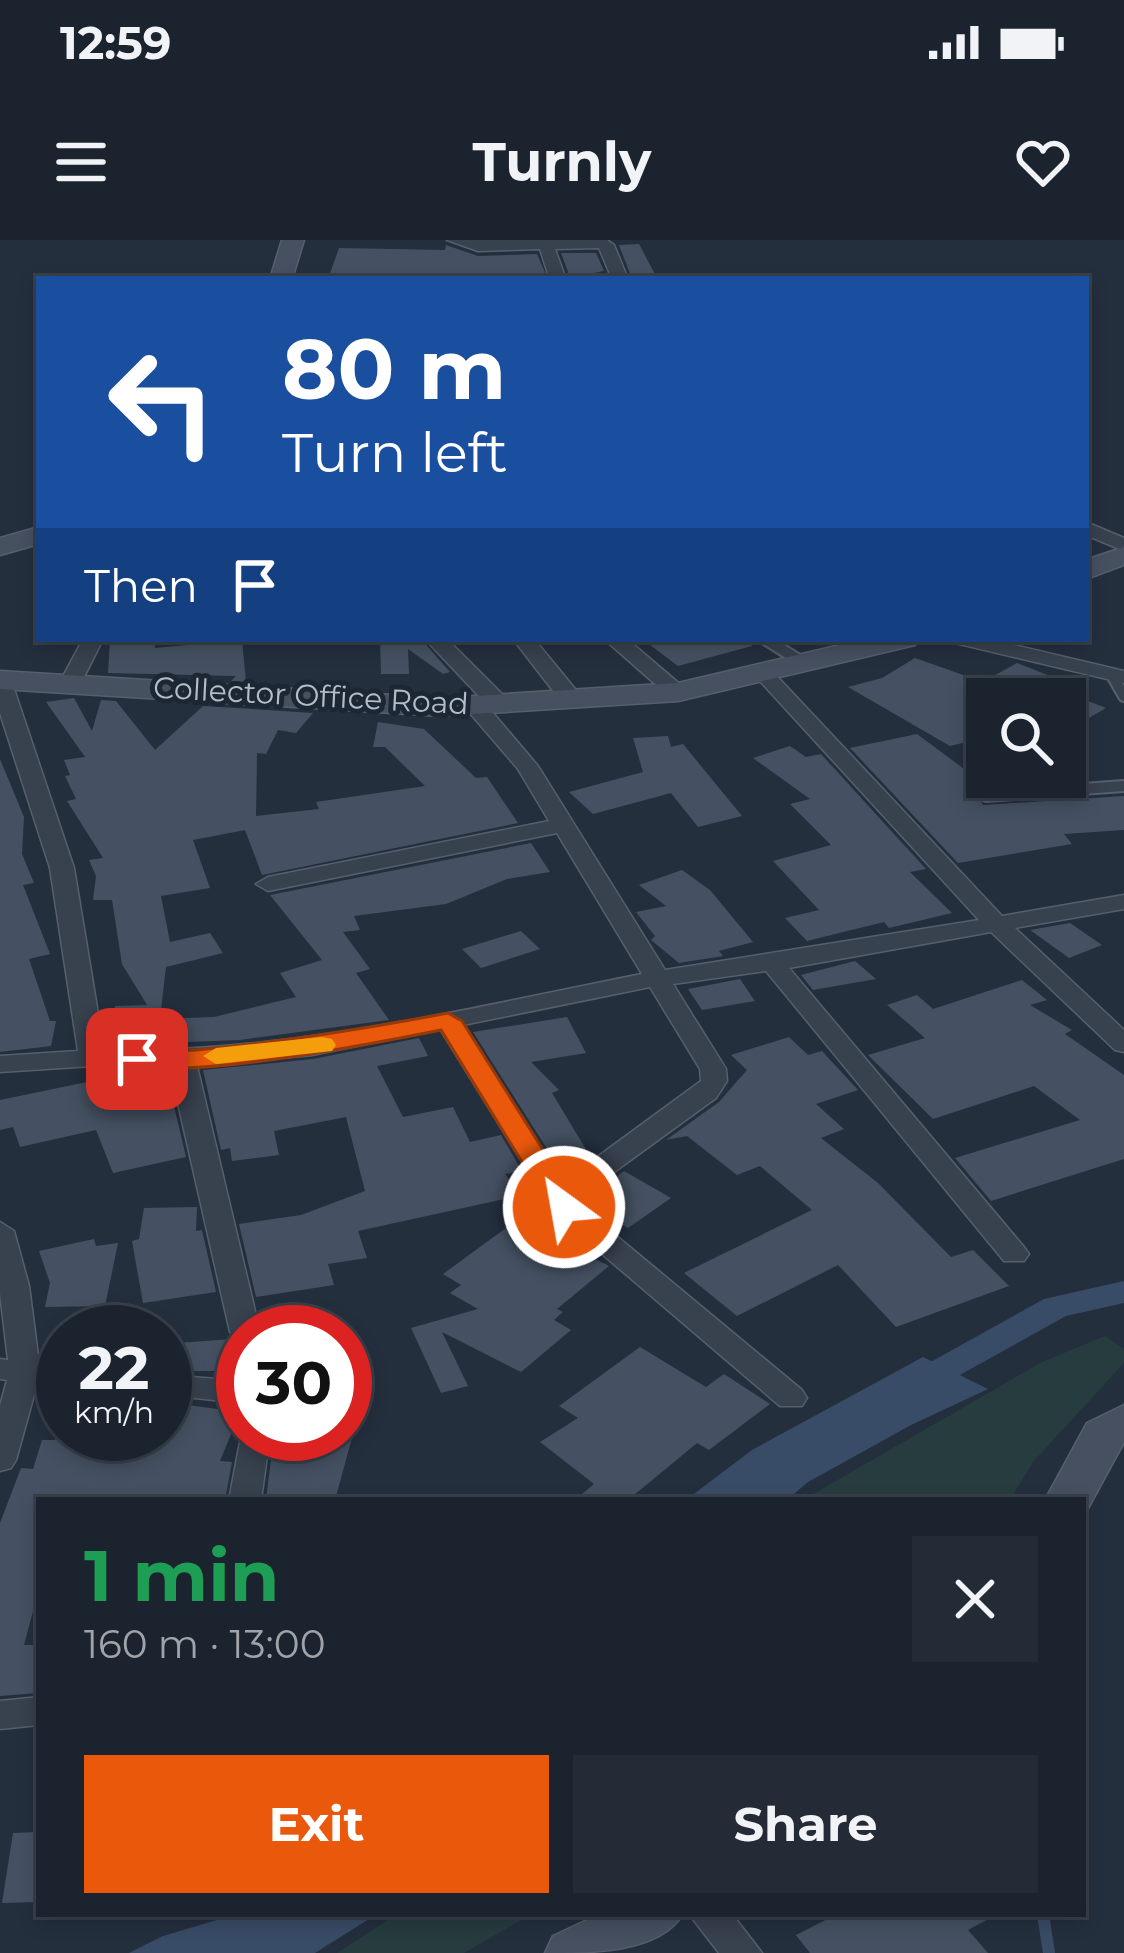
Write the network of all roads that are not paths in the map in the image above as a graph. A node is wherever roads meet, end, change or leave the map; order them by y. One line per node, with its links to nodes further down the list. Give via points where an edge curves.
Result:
1 (293, 240): 5 (main road)
2 (455, 240): 3 (street)
3 (546, 244): 4 (street); 6 (street, via 606,245)
4 (556, 274)
5 (282, 276)
6 (619, 276)
7 (1089, 529): 9 (street)
8 (36, 536): 10 (main road)
9 (1124, 545)
10 (0, 547)
11 (1124, 555): 12 (main road)
12 (1090, 568): 13 (street)
13 (1124, 570)
14 (91, 642): 25 (street)
15 (437, 642): 29 (street)
16 (525, 642): 28 (street)
17 (618, 642): 26 (street)
18 (770, 642): 21 (lane)
19 (892, 642): 21 (main road, Collector Office Road)
20 (975, 642): 23 (street)
21 (805, 664): 22 (main road, Collector Office Road)
22 (765, 675): 26 (main road, Collector Office Road); 35 (street)
23 (1118, 676): 27 (lane)
24 (0, 680): 25 (main road, Collector Office Road); 40 (street, via 62,868)
25 (70, 684): 29 (main road, Collector Office Road)
26 (678, 692): 28 (main road, Collector Office Road)
27 (1124, 696)
28 (572, 700): 29 (main road, Collector Office Road)
29 (487, 704): 32 (street)
30 (1124, 786): 31 (lane)
31 (1086, 789)
32 (564, 825): 33 (street); 37 (street)
33 (268, 884)
34 (1124, 902): 35 (street)
35 (996, 923): 36 (street); 39 (street)
36 (772, 963): 37 (street); 45 (street)
37 (659, 978): 38 (street); 43 (street, via 714,1081 562,1196)
38 (448, 1021): 41 (street); 43 (street)
39 (1124, 1044)
40 (92, 1058): 41 (street); 42 (street)
41 (182, 1060): 46 (street)
42 (0, 1064)
43 (564, 1207): 48 (street)
44 (0, 1231): 47 (street, via 14,1286)
45 (1014, 1254)
46 (239, 1305)
47 (12, 1371): 50 (street)
48 (791, 1398)
49 (1124, 1421): 53 (main road, via 1102,1434)
50 (0, 1460)
51 (250, 1461): 52 (street)
52 (245, 1497)
53 (1070, 1497)
54 (36, 1711): 55 (street)
55 (0, 1715)
56 (649, 1917): 58 (main road)
57 (711, 1917): 59 (street)
58 (573, 1953)
59 (743, 1953)

